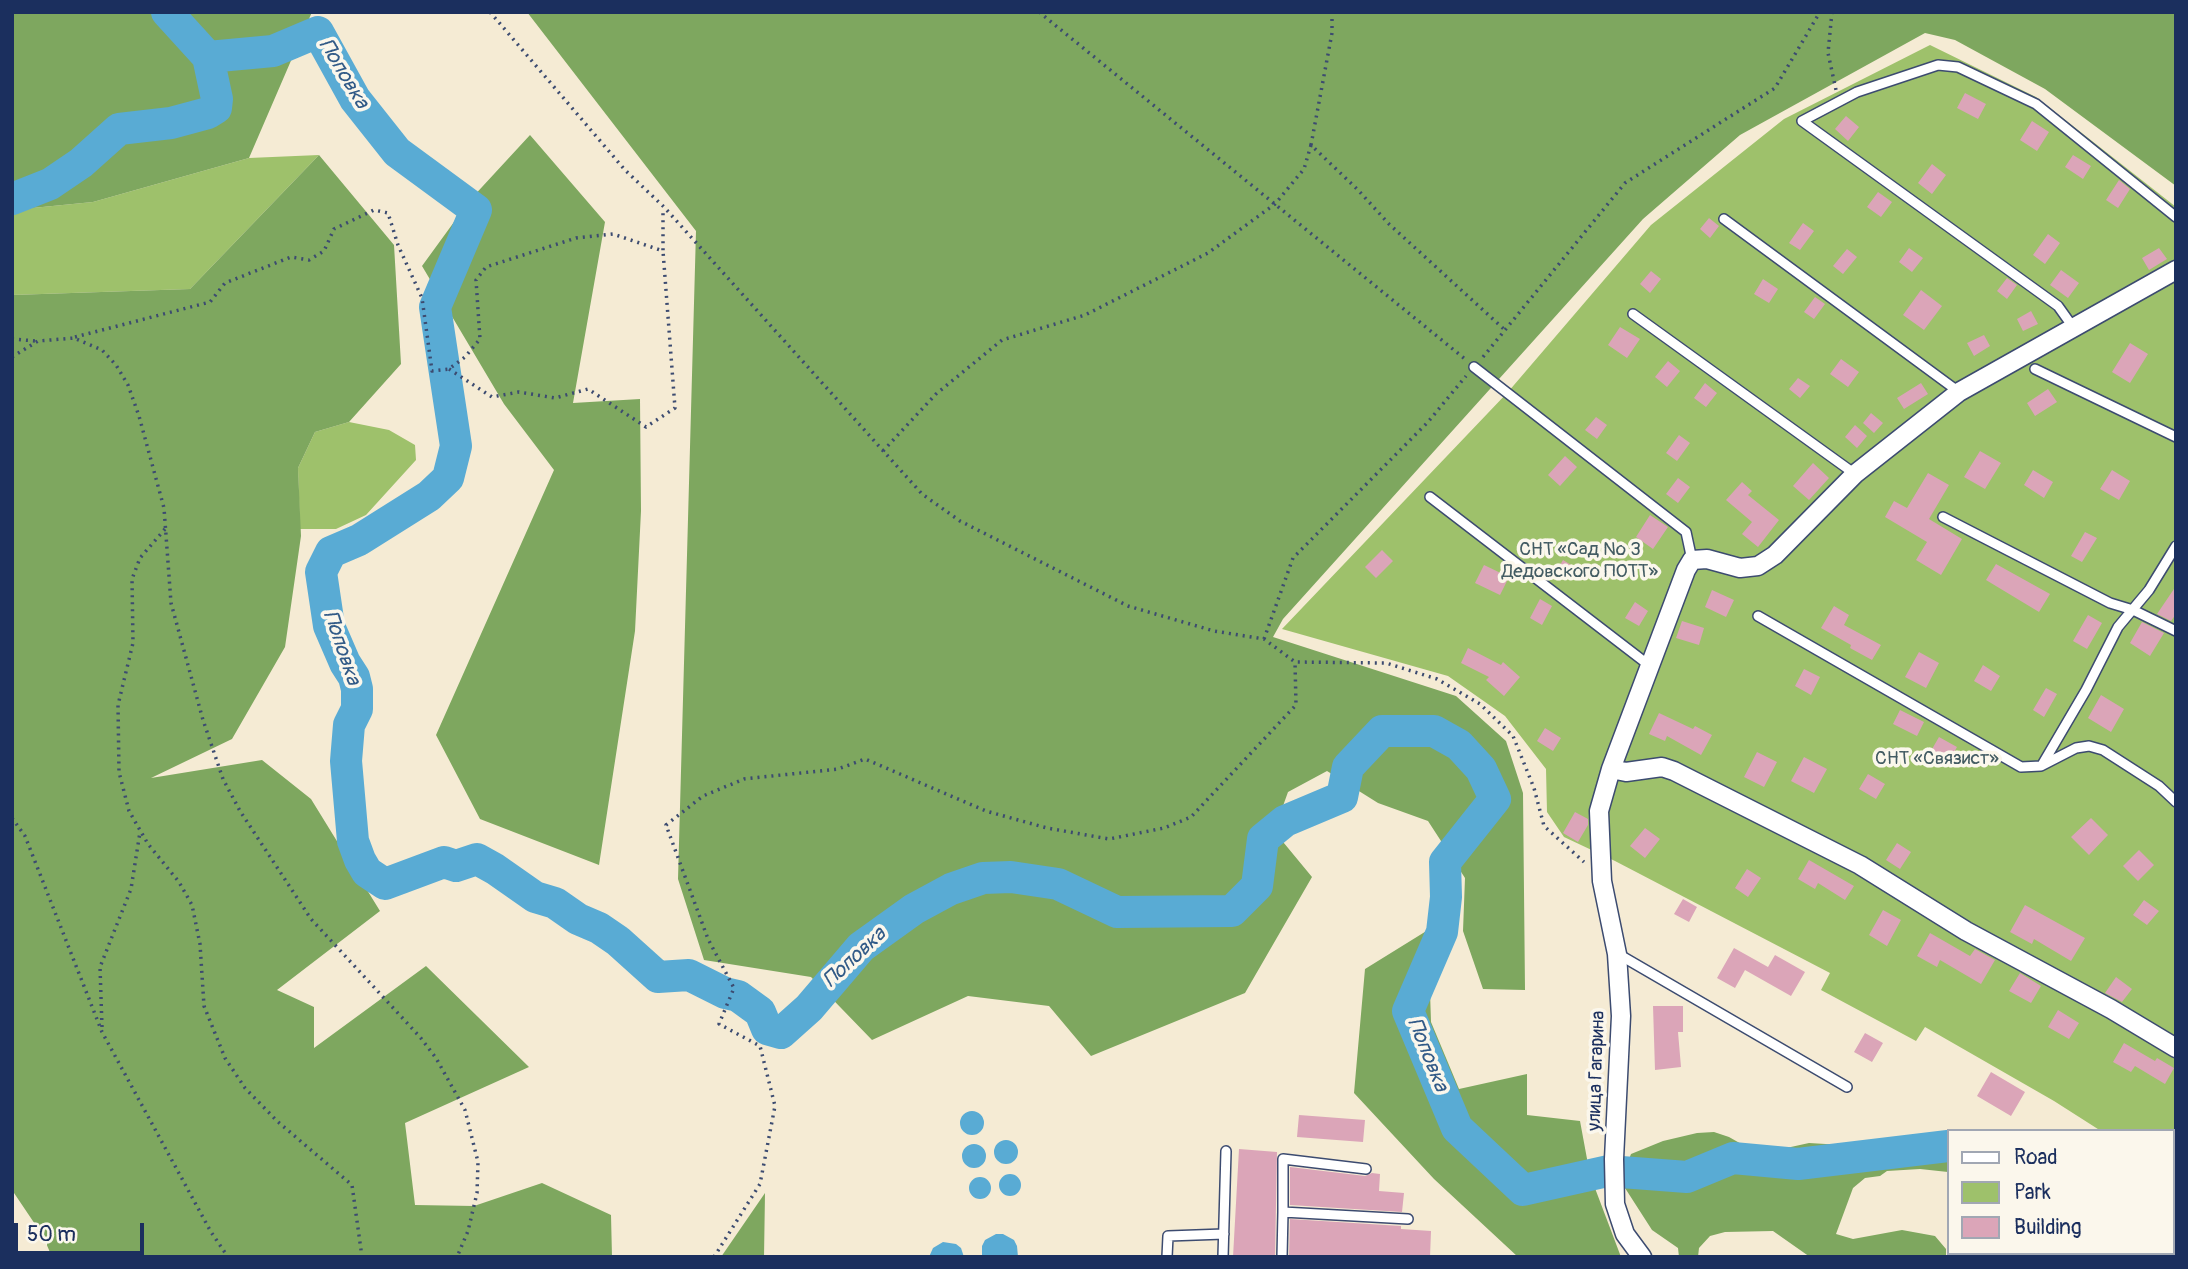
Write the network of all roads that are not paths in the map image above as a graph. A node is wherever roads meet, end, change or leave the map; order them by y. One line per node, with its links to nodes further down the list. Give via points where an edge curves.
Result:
1 (2176, 218): 5 (lane, via 2036,104 1958,67 1938,65 1857,92 1802,121 2058,306)
2 (1724, 219): 8 (lane)
3 (2176, 270): 5 (street)
4 (1633, 314): 10 (lane)
5 (2073, 327): 8 (street)
6 (1474, 367): 14 (lane, via 1686,532)
7 (2035, 369): 9 (lane)
8 (1959, 392): 10 (street)
9 (2176, 437)
10 (1856, 474): 14 (street, via 1775,555 1758,566 1740,568)
11 (1430, 497): 18 (lane)
12 (1943, 517): 15 (lane, via 2110,603)
13 (2176, 546): 15 (lane)
14 (1692, 560): 18 (street, улица Гагарина)
15 (2133, 610): 17 (lane); 19 (lane, via 2118,627)
16 (1758, 616): 19 (lane, via 2021,767)
17 (2176, 631)
18 (1650, 666): 20 (street, улица Гагарина)
19 (2041, 766): 21 (lane, via 2090,746 2159,786)
20 (1611, 769): 22 (street, улица Гагарина, via 1599,811 1602,881); 23 (street, via 1626,772 1662,767 1674,771 1860,865 1966,931)
21 (2176, 802)
22 (1617, 954): 24 (lane); 33 (street, улица Гагарина, via 1621,1016 1615,1204 1625,1234)
23 (2176, 1048)
24 (1847, 1087)
25 (1226, 1151): 29 (lane)
26 (1366, 1169): 27 (lane, via 1283,1159)
27 (1283, 1212): 28 (lane); 32 (lane)
28 (1408, 1219)
29 (1224, 1234): 30 (lane, via 1168,1236); 31 (lane)
30 (1167, 1257)
31 (1223, 1257)
32 (1282, 1257)
33 (1642, 1257)

